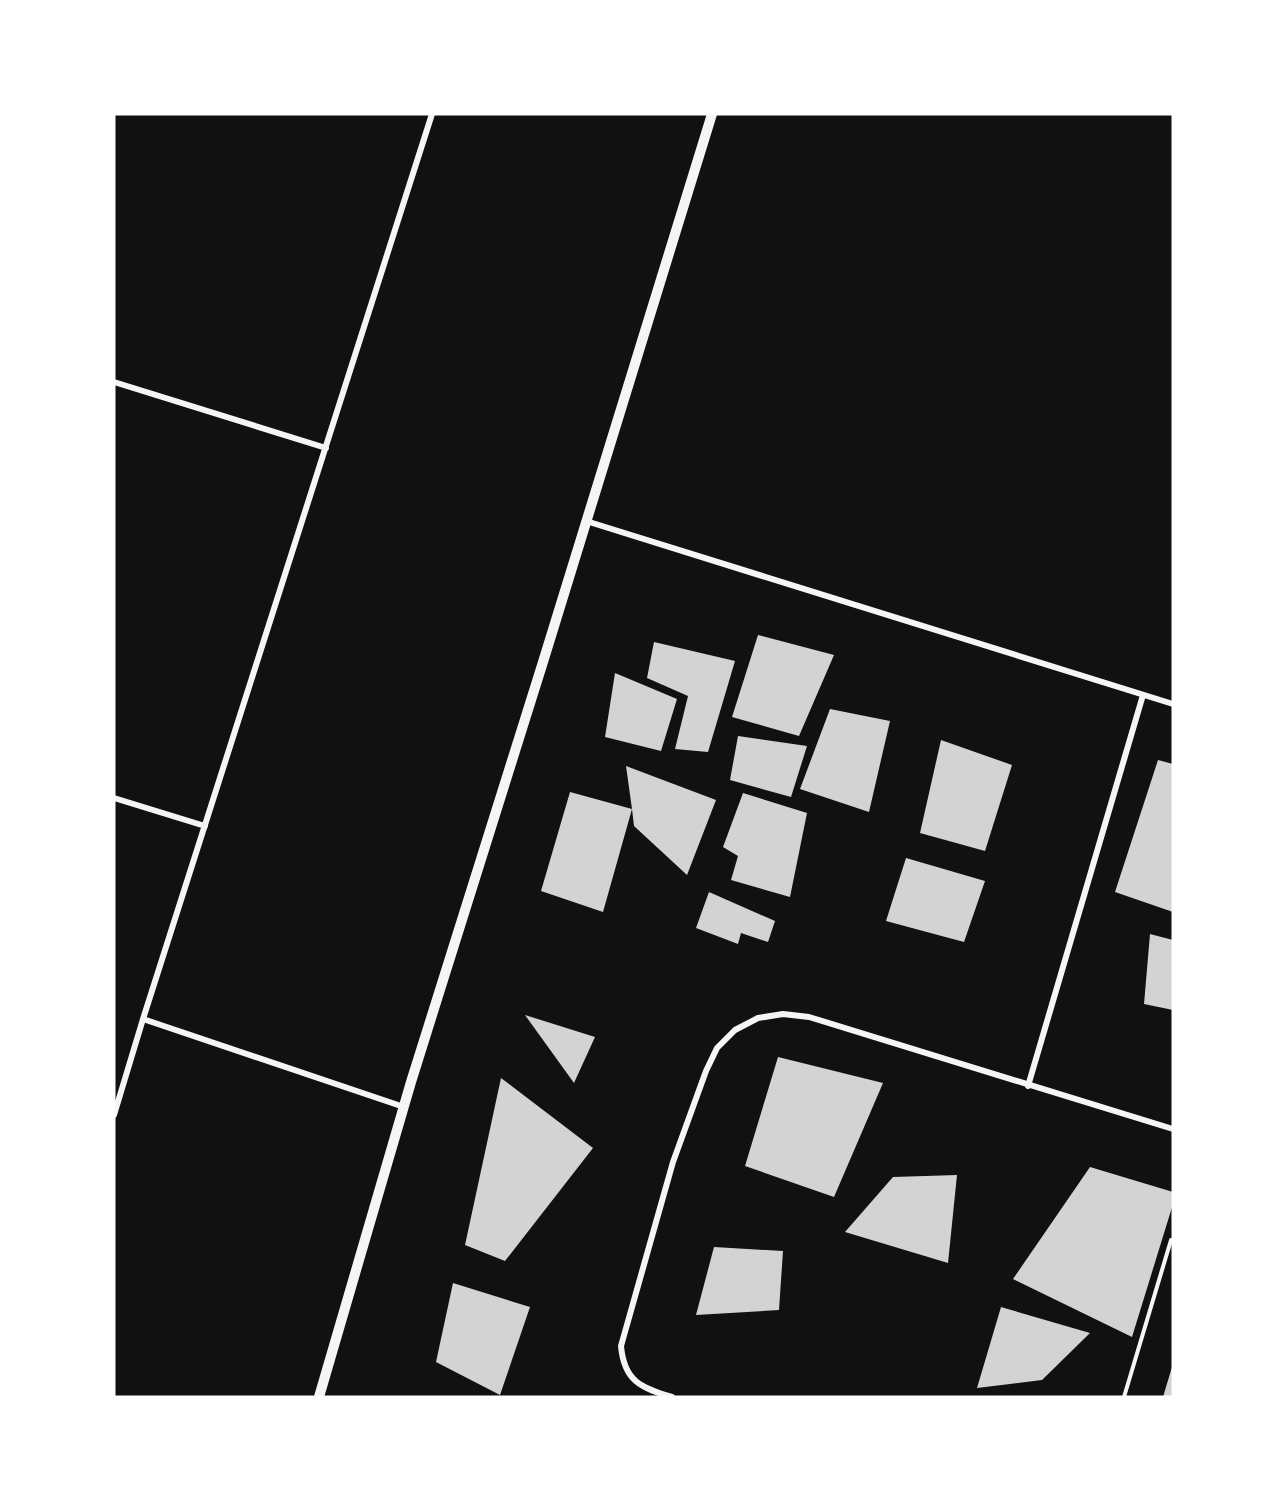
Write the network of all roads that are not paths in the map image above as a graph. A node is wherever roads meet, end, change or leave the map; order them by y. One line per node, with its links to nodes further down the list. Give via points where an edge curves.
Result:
1 (432, 114): 4 (street)
2 (712, 114): 5 (street)
3 (114, 382): 4 (street)
4 (326, 448): 9 (street)
5 (586, 521): 6 (street); 12 (street)
6 (1143, 695): 7 (street); 11 (street)
7 (1173, 704)
8 (114, 798): 9 (street)
9 (205, 826): 10 (street)
10 (143, 1019): 12 (street); 13 (street)
11 (1028, 1086): 14 (street); 16 (street, via 809,1017 783,1014 758,1018 735,1030 717,1048 702,1081 673,1162 621,1346 622,1360 638,1383)
12 (404, 1107): 15 (street)
13 (114, 1115)
14 (1173, 1129)
15 (319, 1397)
16 (672, 1397)

